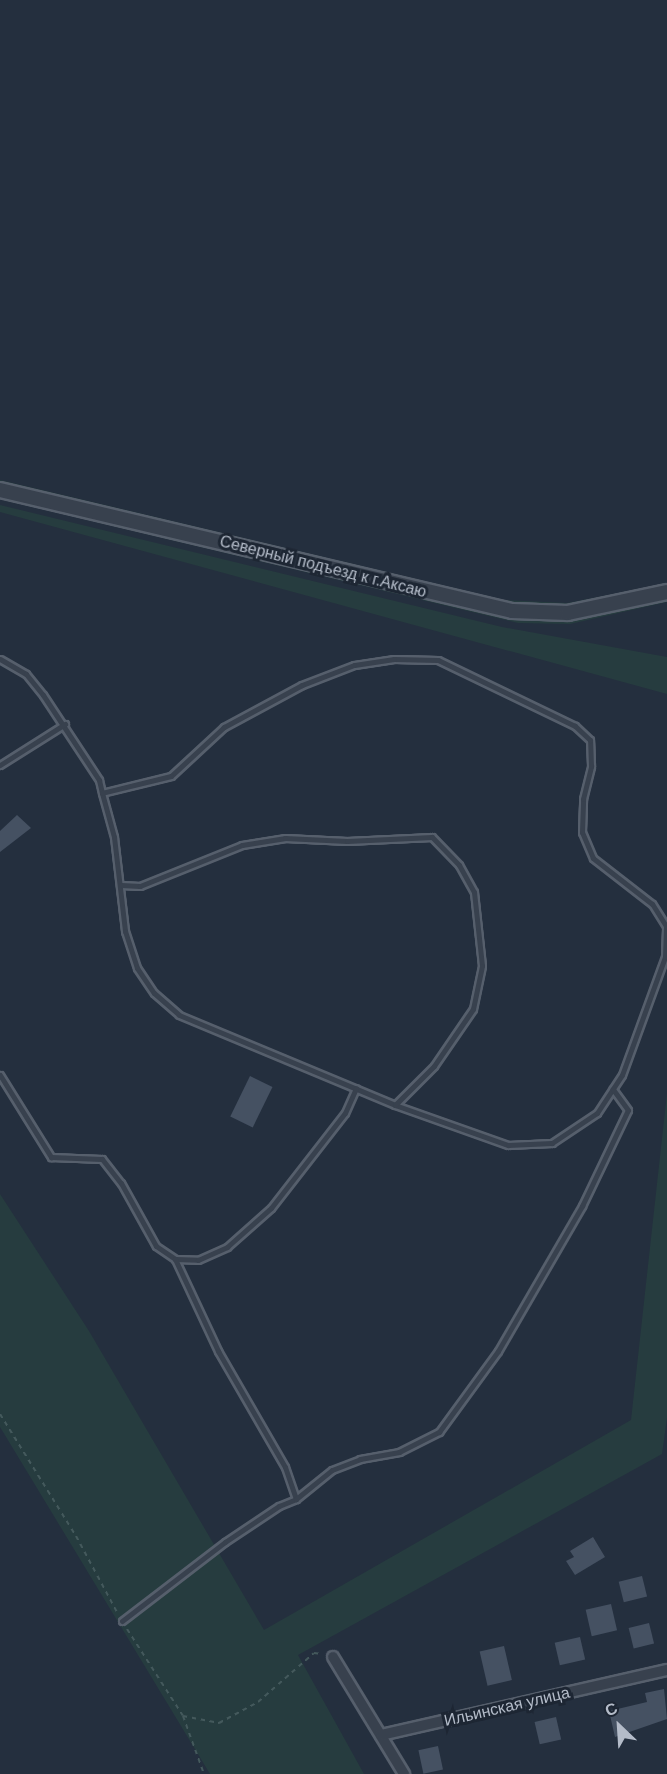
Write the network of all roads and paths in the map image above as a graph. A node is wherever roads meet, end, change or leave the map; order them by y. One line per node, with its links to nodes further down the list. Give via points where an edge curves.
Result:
1 (0, 490): 2 (street, Северный подъезд к г.Аксаю, via 512,611 568,614)
2 (667, 592)
3 (0, 659): 4 (lane, via 26,674)
4 (65, 724): 5 (lane); 6 (lane, via 99,780)
5 (0, 765)
6 (102, 793): 7 (lane); 10 (lane, via 171,776 224,727 302,685 354,665 394,659 438,660 575,726 590,740 591,766 583,799 582,832 593,858 652,904 666,926 665,957)
7 (121, 885): 9 (lane, via 125,931 137,968 154,993 180,1015); 11 (lane, via 140,886 242,846 285,838 347,841 432,837 459,865 474,892 482,966 473,1009 434,1066)
8 (0, 1075): 12 (lane, via 51,1157 102,1160 121,1183 156,1246)
9 (356, 1088): 11 (lane); 12 (lane, via 345,1113 272,1208 227,1247 198,1260)
10 (613, 1089): 11 (lane, via 597,1113 552,1143 508,1144); 13 (lane, via 628,1110 582,1206 498,1351 439,1432 399,1452 360,1459 332,1470)
11 (395, 1105)
12 (175, 1259): 13 (lane, via 218,1350 285,1467)
13 (296, 1499): 14 (lane, via 225,1542)
14 (122, 1621)
15 (333, 1657): 18 (street)
16 (667, 1670): 18 (street, Ильинская улица)
17 (183, 1716): 19 (path)
18 (381, 1735): 20 (street)
19 (204, 1774)
20 (404, 1774)

